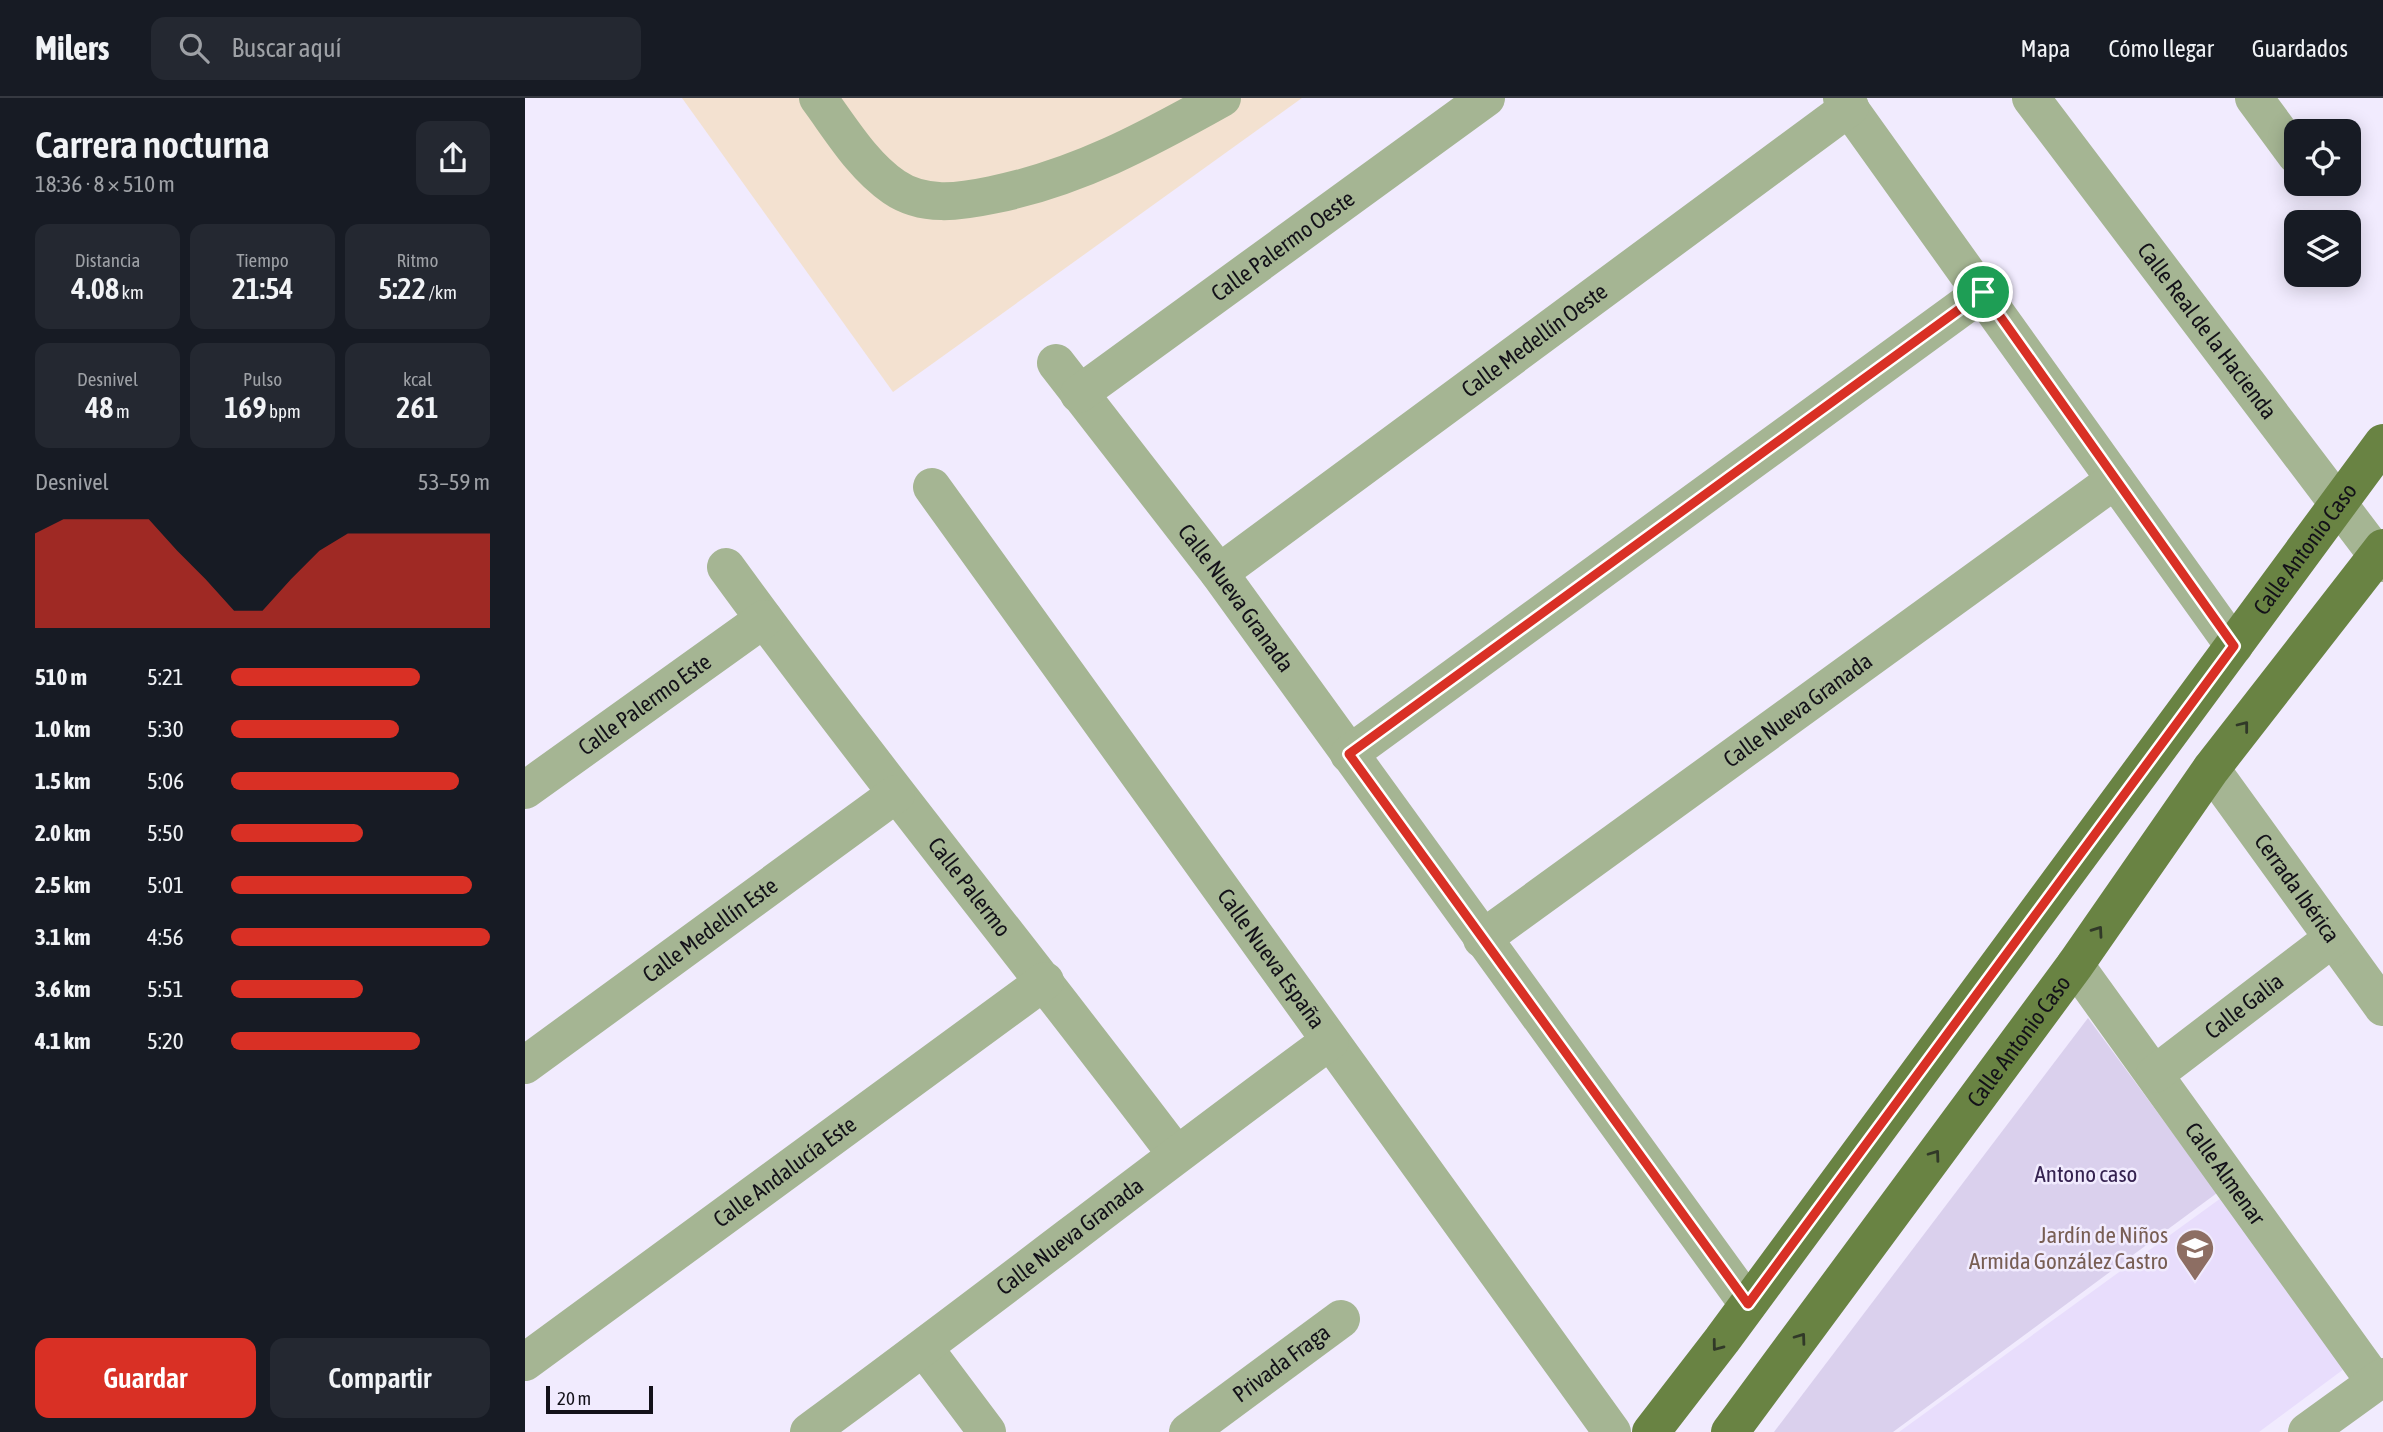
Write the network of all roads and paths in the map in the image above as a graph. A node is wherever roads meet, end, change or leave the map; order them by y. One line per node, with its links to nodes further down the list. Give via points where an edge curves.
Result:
1 (818, 98): 2 (street, via 870,167 896,188 921,199 956,202 1032,187 1075,172 1142,143)
2 (1222, 98)
3 (1486, 98): 10 (street, Calle Palermo Oeste)
4 (2031, 98): 14 (street, Calle Real de la Hacienda)
5 (2259, 100): 7 (street)
6 (1846, 103): 8 (street); 17 (street, Calle Medellín Oeste)
7 (2284, 137)
8 (1983, 292): 12 (street); 20 (street)
9 (1056, 363): 10 (street, Calle Nueva Granada)
10 (1079, 394): 17 (street, Calle Nueva Granada)
11 (2383, 443): 14 (main road, Calle Antonio Caso)
12 (2115, 480): 19 (street); 25 (street, Calle Nueva Granada)
13 (932, 487): 29 (street, Calle Nueva España)
14 (2338, 502): 15 (street, Calle Real de la Hacienda); 19 (main road, Calle Antonio Caso)
15 (2381, 555): 21 (main road, Calle Antonio Caso, one-way to 15)
16 (726, 567): 18 (street, Calle Palermo)
17 (1219, 573): 20 (street, Calle Nueva Granada)
18 (764, 620): 22 (street, Calle Palermo Este); 23 (street, Calle Palermo)
19 (2234, 646): 33 (main road, Calle Antonio Caso)
20 (1349, 754): 25 (street, Calle Nueva Granada)
21 (2211, 769): 24 (street, Cerrada Ibérica); 26 (main road, Calle Antonio Caso, one-way to 21)
22 (525, 790)
23 (896, 794): 27 (street, Calle Palermo); 30 (street, Calle Medellín Este)
24 (2333, 938): 28 (street, Cerrada Ibérica); 31 (street, Calle Galia)
25 (1482, 939): 33 (street, Calle Nueva Granada)
26 (2075, 965): 31 (street, Calle Almenar); 43 (main road, Calle Antonio Caso, one-way to 26)
27 (1045, 981): 32 (street, Calle Palermo); 36 (street, Calle Andalucía Este)
28 (2383, 1007)
29 (1330, 1041): 32 (street, Calle Nueva Granada); 41 (street, Calle Nueva España)
30 (525, 1065)
31 (2155, 1074): 37 (street, Calle Almenar)
32 (1176, 1154): 35 (street, Calle Nueva Granada)
33 (1748, 1304): 42 (main road, Calle Antonio Caso, one-way to 42)
34 (1341, 1319): 40 (street, Privada Fraga)
35 (925, 1348): 38 (street, Calle Nueva Granada); 39 (street)
36 (525, 1362)
37 (2379, 1379): 44 (street)
38 (809, 1432)
39 (987, 1432)
40 (1188, 1432)
41 (1612, 1432)
42 (1651, 1432)
43 (1730, 1432)
44 (2307, 1432)

